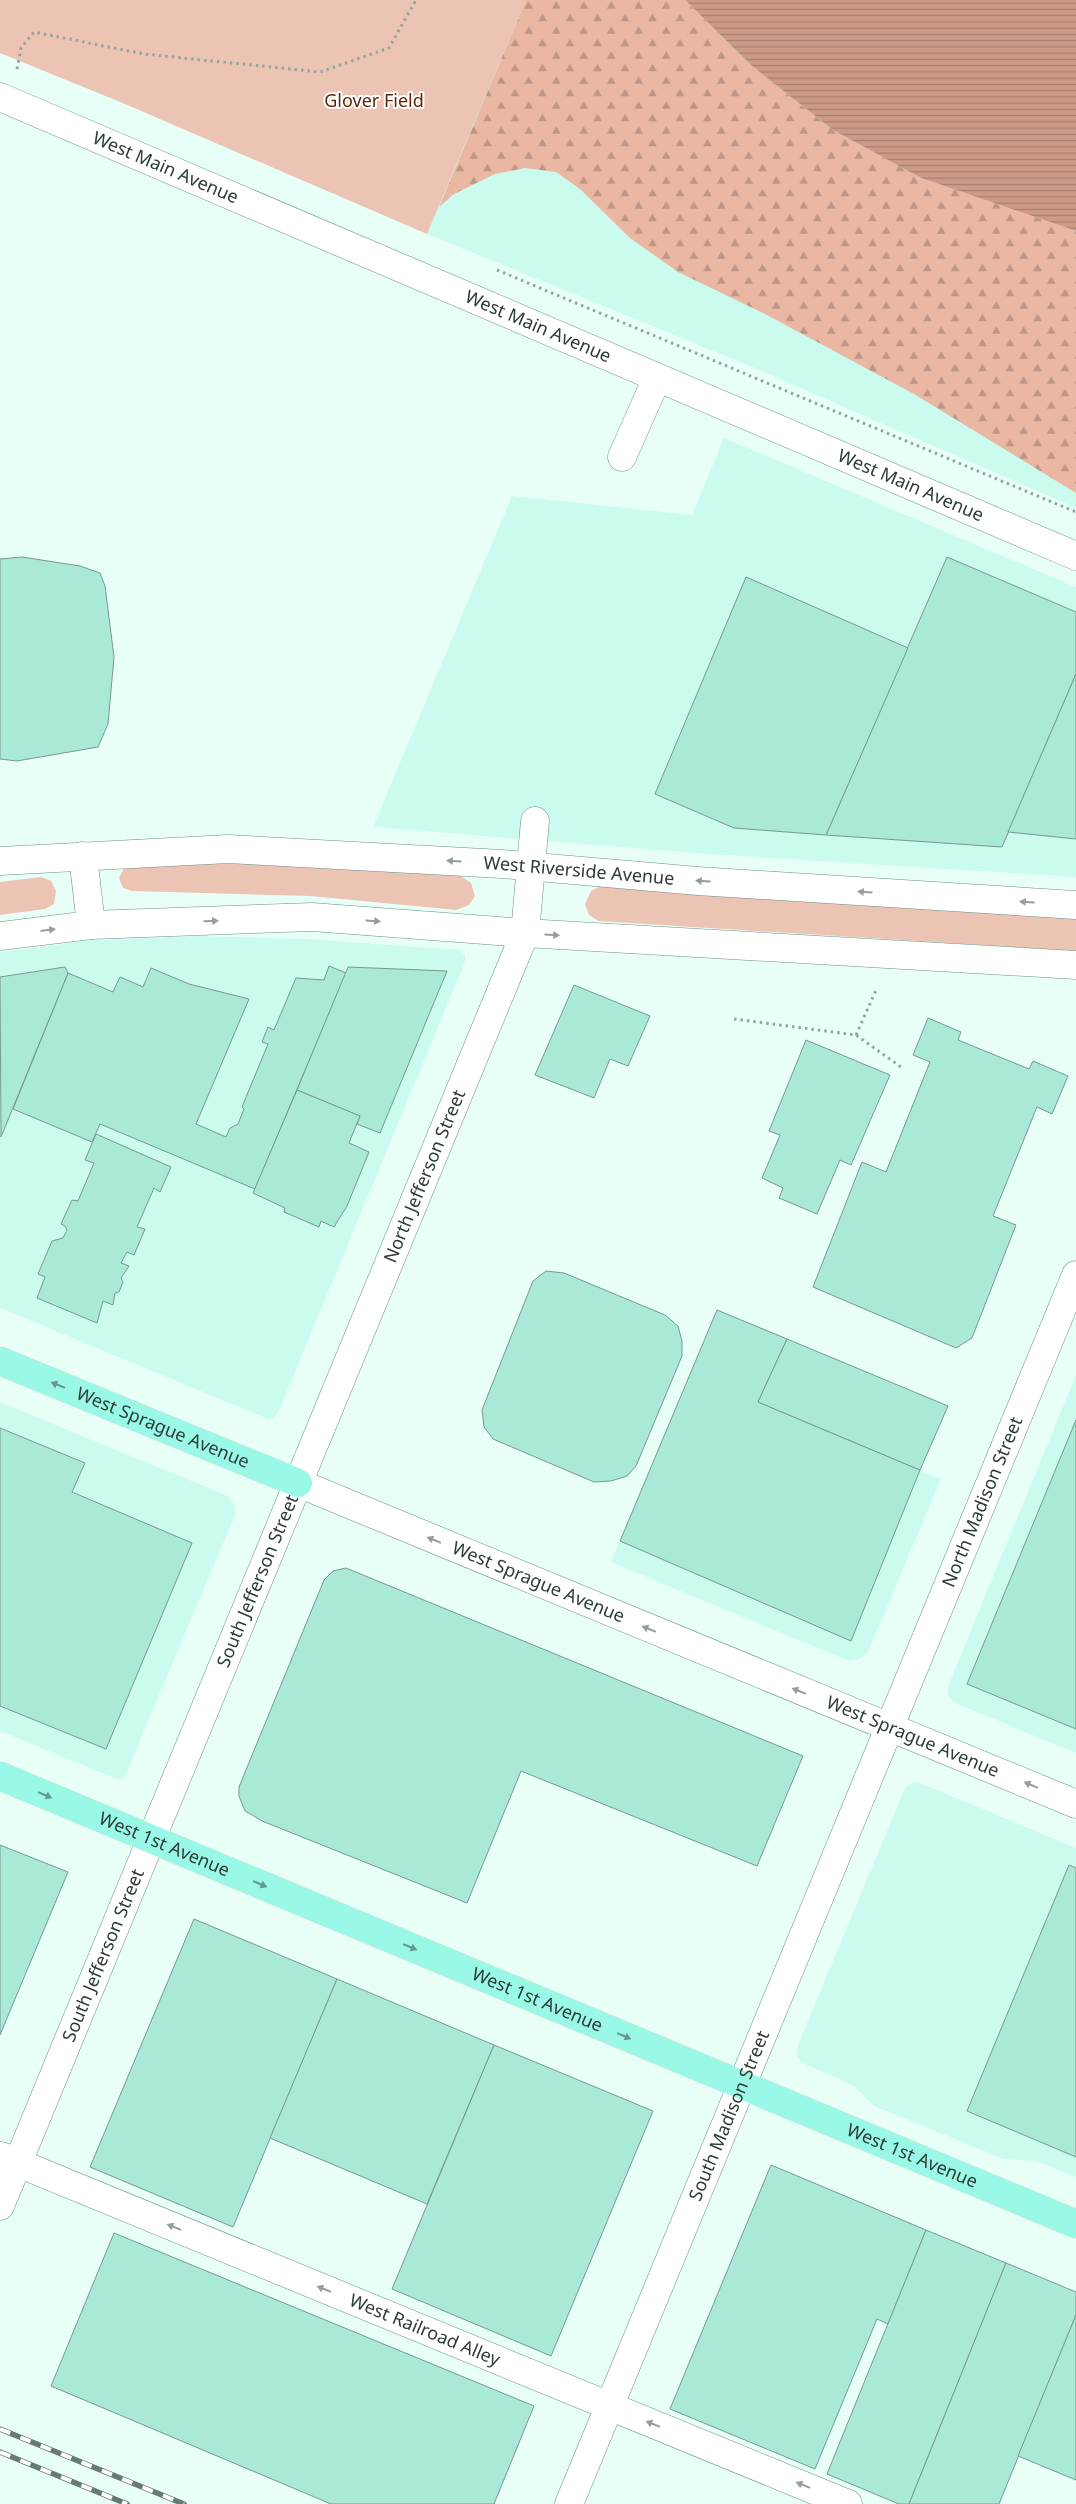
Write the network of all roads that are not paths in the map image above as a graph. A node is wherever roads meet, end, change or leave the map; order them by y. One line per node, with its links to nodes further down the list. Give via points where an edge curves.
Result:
1 (0, 97): 2 (street, West Main Avenue)
2 (657, 378): 3 (street); 4 (street, West Main Avenue)
3 (622, 457)
4 (1076, 556)
5 (534, 821): 8 (street, North Jefferson Street)
6 (83, 856): 7 (street, West Riverside Avenue); 8 (street, West Riverside Avenue, one-way to 6, via 228,849); 10 (street)
7 (0, 861)
8 (532, 866): 9 (street, West Riverside Avenue, one-way to 8, via 698,881); 11 (street, North Jefferson Street)
9 (1076, 905)
10 (91, 925): 11 (street, one-way to 11, via 312,917); 12 (street, one-way to 10)
11 (525, 933): 13 (street, one-way to 13); 16 (street, North Jefferson Street)
12 (0, 936)
13 (1076, 964)
14 (1076, 1275): 17 (street, North Madison Street)
15 (0, 1361): 16 (main road, West Sprague Avenue, one-way to 15)
16 (298, 1483): 17 (street, West Sprague Avenue, one-way to 16); 20 (street, South Jefferson Street)
17 (889, 1728): 19 (street, West Sprague Avenue, one-way to 17); 21 (street, South Madison Street)
18 (0, 1776): 20 (main road, West 1st Avenue, one-way to 20)
19 (1076, 1804)
20 (150, 1839): 21 (main road, West 1st Avenue, one-way to 21); 22 (street, South Jefferson Street)
21 (743, 2085): 24 (main road, West 1st Avenue); 25 (street, South Madison Street)
22 (9, 2159): 23 (street, South Jefferson Street); 25 (street, West Railroad Alley, one-way to 22)
23 (0, 2206)
24 (1076, 2224)
25 (608, 2406): 26 (street, South Madison Street); 27 (street, West Railroad Alley, one-way to 25)
26 (569, 2504)
27 (848, 2504)

